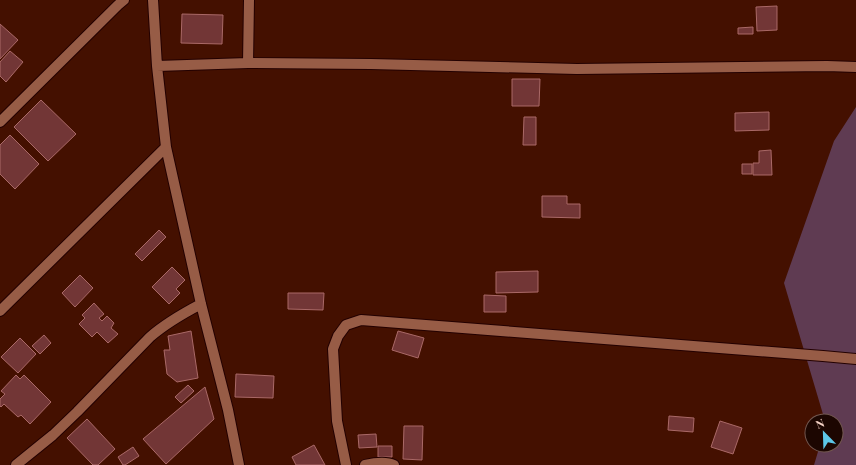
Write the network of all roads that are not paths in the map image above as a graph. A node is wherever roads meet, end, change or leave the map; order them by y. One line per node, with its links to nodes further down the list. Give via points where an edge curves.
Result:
1 (124, 0): 7 (street)
2 (153, 0): 5 (street)
3 (249, 0): 4 (street)
4 (248, 63): 5 (street); 6 (street, via 577,69)
5 (157, 66): 8 (street)
6 (856, 67)
7 (0, 122)
8 (166, 147): 9 (street); 10 (street)
9 (201, 304): 12 (street, via 163,326 150,337 72,417); 13 (street)
10 (0, 311)
11 (856, 359): 14 (street, via 361,320 346,325 333,349 337,421)
12 (16, 465)
13 (239, 465)
14 (346, 465)
15 (365, 465): 16 (street)
16 (394, 465)

